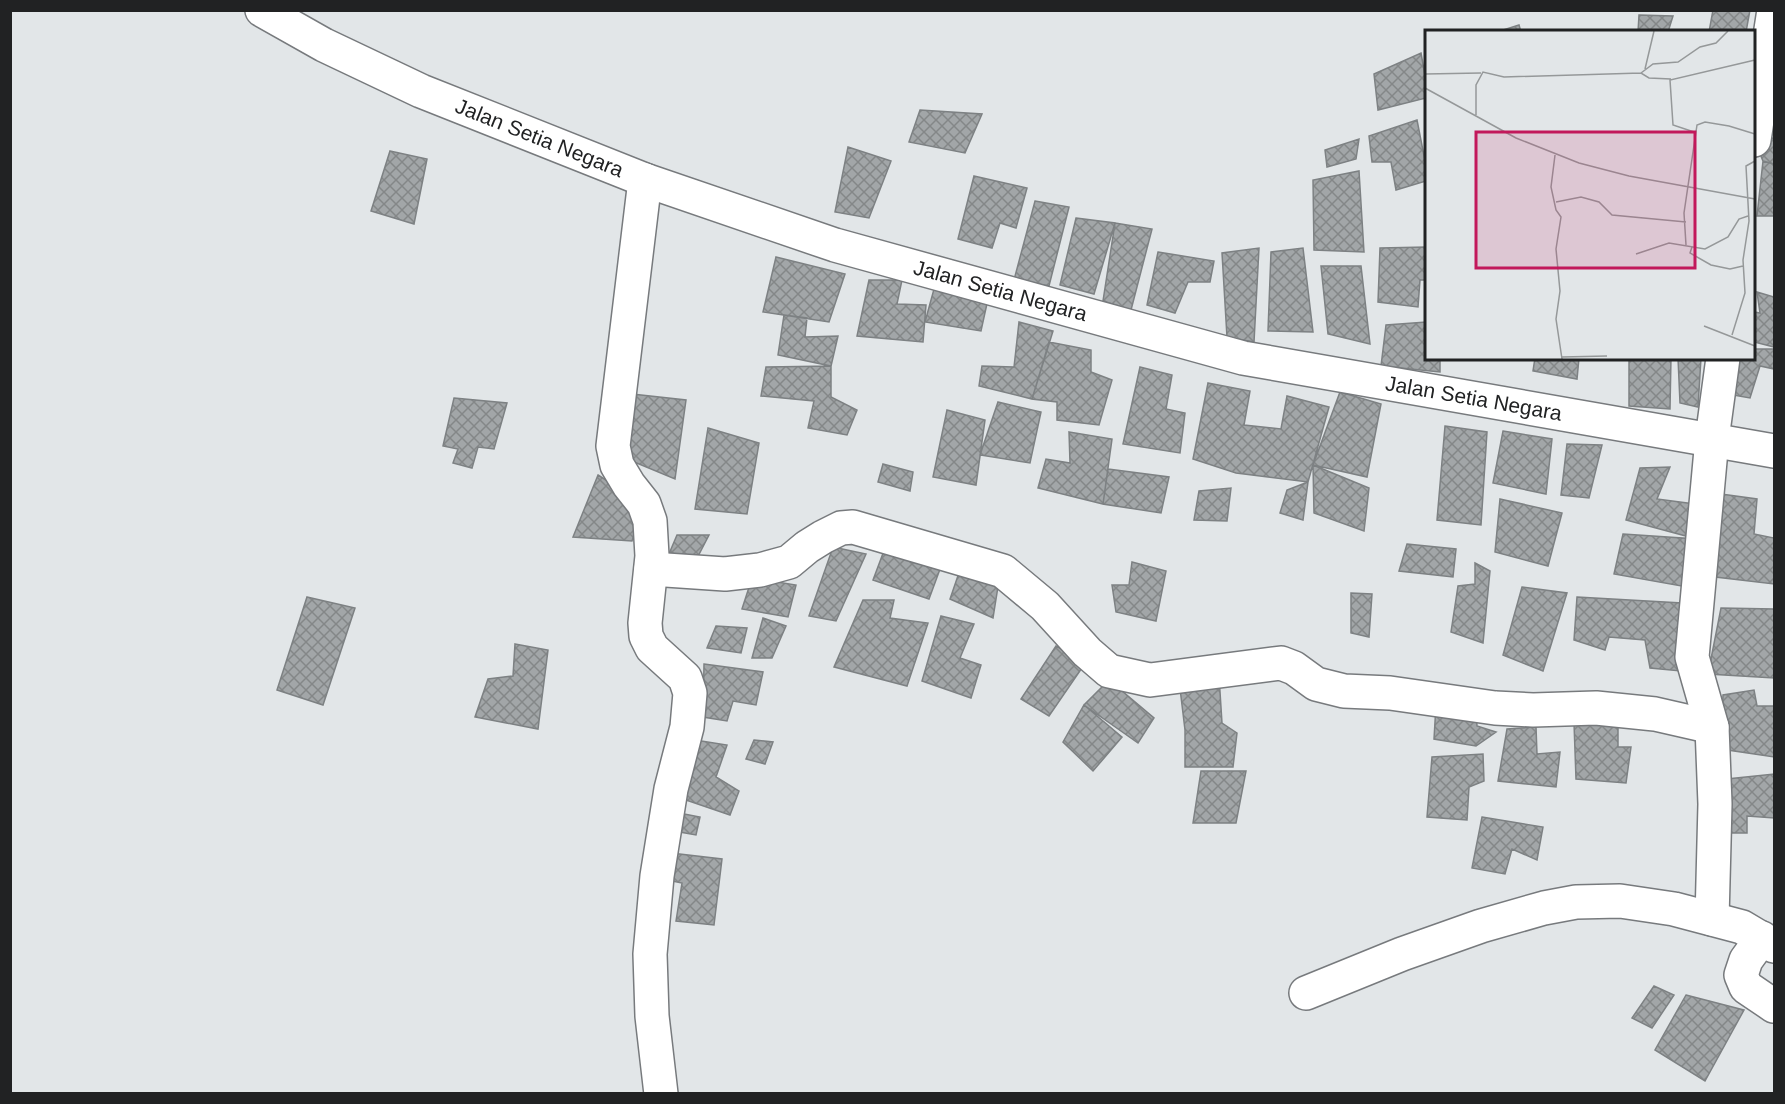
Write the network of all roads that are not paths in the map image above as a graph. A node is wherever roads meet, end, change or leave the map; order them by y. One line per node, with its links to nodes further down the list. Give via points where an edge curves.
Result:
1 (262, 10): 4 (street, Jalan Setia Negara, via 324,45 421,91)
2 (1774, 10): 3 (street)
3 (1755, 134)
4 (645, 180): 6 (street, Jalan Setia Negara, via 835,245 1243,358); 8 (street, via 613,446 617,465 644,504 650,520)
5 (1723, 360): 6 (street)
6 (1712, 439): 7 (street, Jalan Setia Negara); 9 (street, via 1692,657)
7 (1774, 451)
8 (651, 569): 9 (street, via 724,574 760,570 789,562 823,537 853,526 1003,571 1045,606 1109,671 1150,680 1281,663 1317,684 1344,691 1390,693 1495,708 1596,708 1655,714); 14 (street, via 646,636 652,648 685,678 690,693 687,727 671,789 657,876 650,954)
9 (1713, 727): 10 (street)
10 (1713, 919): 11 (street, via 1742,927); 12 (street, via 1620,901 1544,908 1402,954)
11 (1768, 942): 13 (street, via 1746,960 1741,975 1746,987)
12 (1306, 993)
13 (1774, 1006)
14 (661, 1094)

